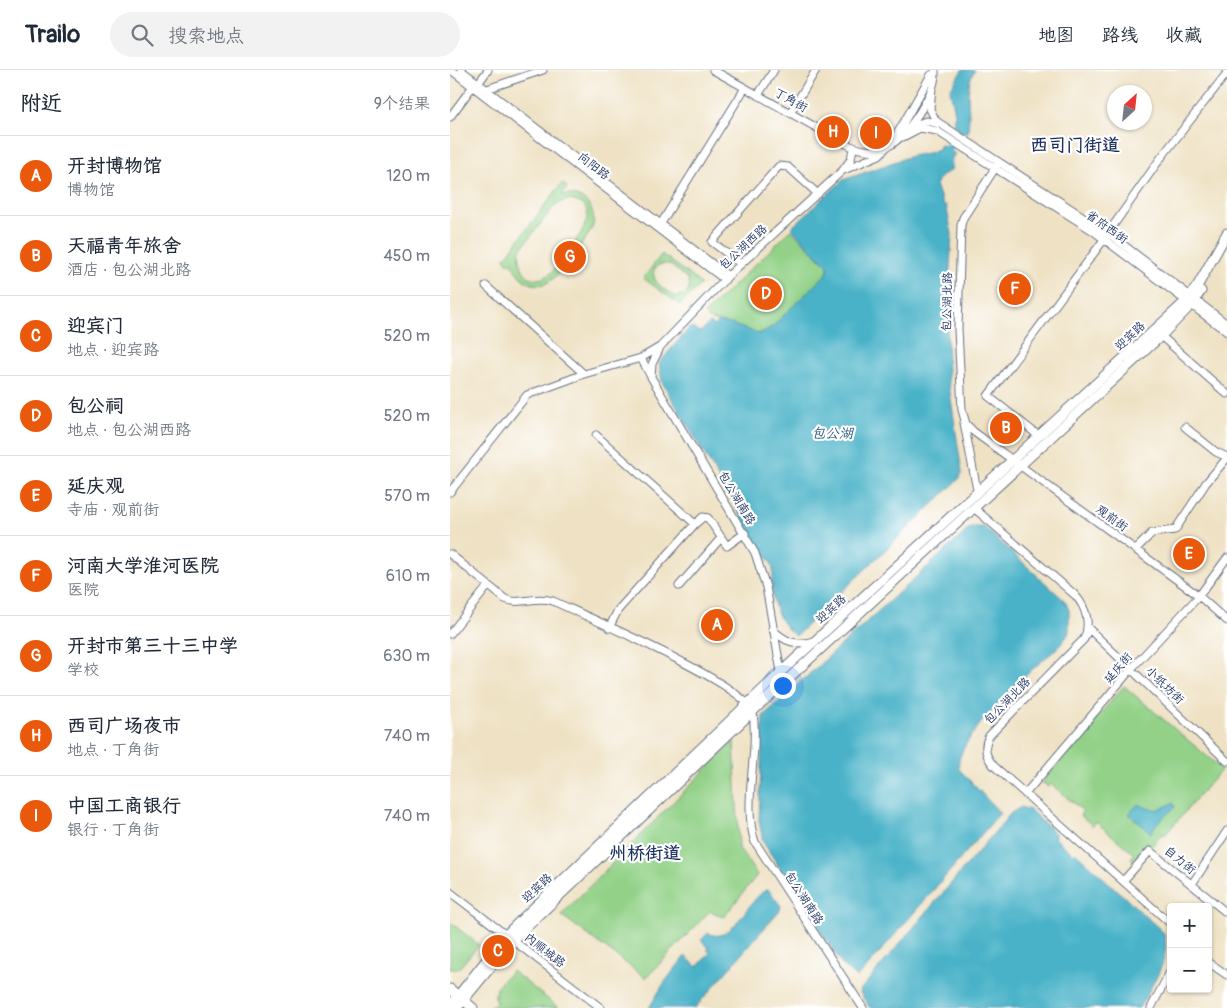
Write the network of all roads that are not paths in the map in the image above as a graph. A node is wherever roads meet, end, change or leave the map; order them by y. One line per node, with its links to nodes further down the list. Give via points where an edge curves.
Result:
1 (451, 70): 11 (street, 向阳路)
2 (461, 70): 11 (street, 向阳路)
3 (483, 70): 11 (street)
4 (488, 70): 11 (street)
5 (543, 70): 14 (street)
6 (713, 70): 13 (street, 丁角街)
7 (774, 70): 15 (street)
8 (816, 70): 17 (street)
9 (934, 70): 12 (street)
10 (1227, 73): 29 (street, via 1160,159)
11 (475, 84): 14 (street, 向阳路); 18 (street); 32 (street, 向阳路, via 645,220)
12 (931, 84): 16 (street); 20 (street, via 930,109); 21 (street)
13 (745, 88): 15 (street, 丁角街); 27 (street)
14 (487, 89): 27 (street, 向阳路)
15 (758, 95): 17 (street, 丁角街)
16 (926, 100): 19 (street); 20 (street)
17 (790, 113): 23 (street, 丁角街)
18 (450, 117)
19 (910, 126): 20 (street, via 921,122); 21 (street)
20 (935, 126): 21 (street); 24 (street, 省府西街)
21 (900, 136): 22 (street)
22 (888, 147): 23 (street, 丁角街, via 872,151); 25 (street, via 879,155)
23 (853, 148): 25 (street, 包公湖西路)
24 (997, 165): 29 (street, 省府西街); 43 (street, 包公湖北路, via 960,224 958,328)
25 (844, 170): 26 (street, 包公湖西路)
26 (818, 194): 31 (street, 包公湖西路); 31 (street, via 788,167 779,166 712,242)
27 (660, 225): 32 (street, 向阳路)
28 (1227, 233): 34 (main road, 迎宾路)
29 (1106, 236): 34 (street, 省府西街); 46 (street, via 988,396)
30 (1227, 244): 34 (main road, 迎宾路)
31 (741, 264): 32 (street, 包公湖西路)
32 (726, 278): 38 (street, 包公湖西路)
33 (486, 286): 40 (street)
34 (1191, 301): 35 (street, 省府西街); 36 (street, 省府西街); 37 (main road, 迎宾路); 46 (main road, 迎宾路)
35 (1227, 324)
36 (1227, 332)
37 (1160, 336): 42 (street); 48 (main road, 迎宾路)
38 (660, 347): 39 (street, 包公湖西路); 41 (street, via 652,364)
39 (641, 358): 40 (street, 包公湖西路); 41 (street, 包公湖南路)
40 (584, 374): 50 (street, 包公湖西路, via 527,394)
41 (652, 377): 53 (street, 包公湖南路)
42 (1227, 394)
43 (963, 418): 48 (street, via 971,430); 49 (street, 包公湖北路)
44 (1184, 427): 47 (street)
45 (596, 435): 52 (street)
46 (1039, 436): 48 (main road, 迎宾路)
47 (1227, 457): 55 (street, via 1175,530 1150,534)
48 (1015, 462): 49 (main road, 迎宾路); 51 (main road, 迎宾路); 55 (street, 观前街)
49 (977, 490): 66 (main road, 迎宾路)
50 (450, 492)
51 (974, 508): 62 (street, via 1075,595 1085,611); 69 (main road, 迎宾路)
52 (695, 524): 54 (street, via 703,517 708,518); 63 (street, via 618,610)
53 (745, 533): 54 (street, via 727,546); 64 (street, 包公湖南路, via 763,572)
54 (722, 538): 59 (street)
55 (1136, 549): 60 (street, 观前街)
56 (450, 554): 58 (street)
57 (1227, 558): 60 (street, 延庆街)
58 (488, 586): 63 (street, via 511,602 545,599); 65 (street)
59 (679, 586)
60 (1199, 596): 61 (street, 观前街); 67 (street, 延庆街)
61 (1227, 622)
62 (1087, 627): 67 (street, 小纸坊街); 71 (street, 包公湖北路, via 1084,639 986,741 985,751 989,760)
63 (609, 628): 69 (street, via 700,671 735,692)
64 (772, 628): 66 (street, via 792,643); 68 (street, 包公湖南路)
65 (450, 634)
66 (816, 640): 68 (main road, 迎宾路)
67 (1132, 668): 70 (street, 小纸坊街); 71 (street, 延庆街)
68 (781, 672): 69 (main road, 迎宾路)
69 (750, 708): 78 (main road, 迎宾路); 86 (street, 包公湖南路, via 751,819 755,842)
70 (1227, 761)
71 (1026, 794): 73 (street, 包公湖北路)
72 (1227, 831): 74 (street)
73 (1123, 881): 74 (street, 自力街, via 1150,851); 77 (street, 包公湖北路)
74 (1192, 884): 76 (street, 自力街)
75 (450, 892): 78 (street, 内顺城路)
76 (1227, 913)
77 (1167, 920)
78 (510, 937): 83 (main road, 迎宾路); 85 (street, 内顺城路)
79 (1212, 965): 80 (street)
80 (1227, 975)
81 (1167, 978): 87 (street)
82 (450, 989): 83 (main road)
83 (457, 1002): 84 (main road)
84 (474, 1008)
85 (601, 1008)
86 (863, 1008)
87 (1151, 1008)

